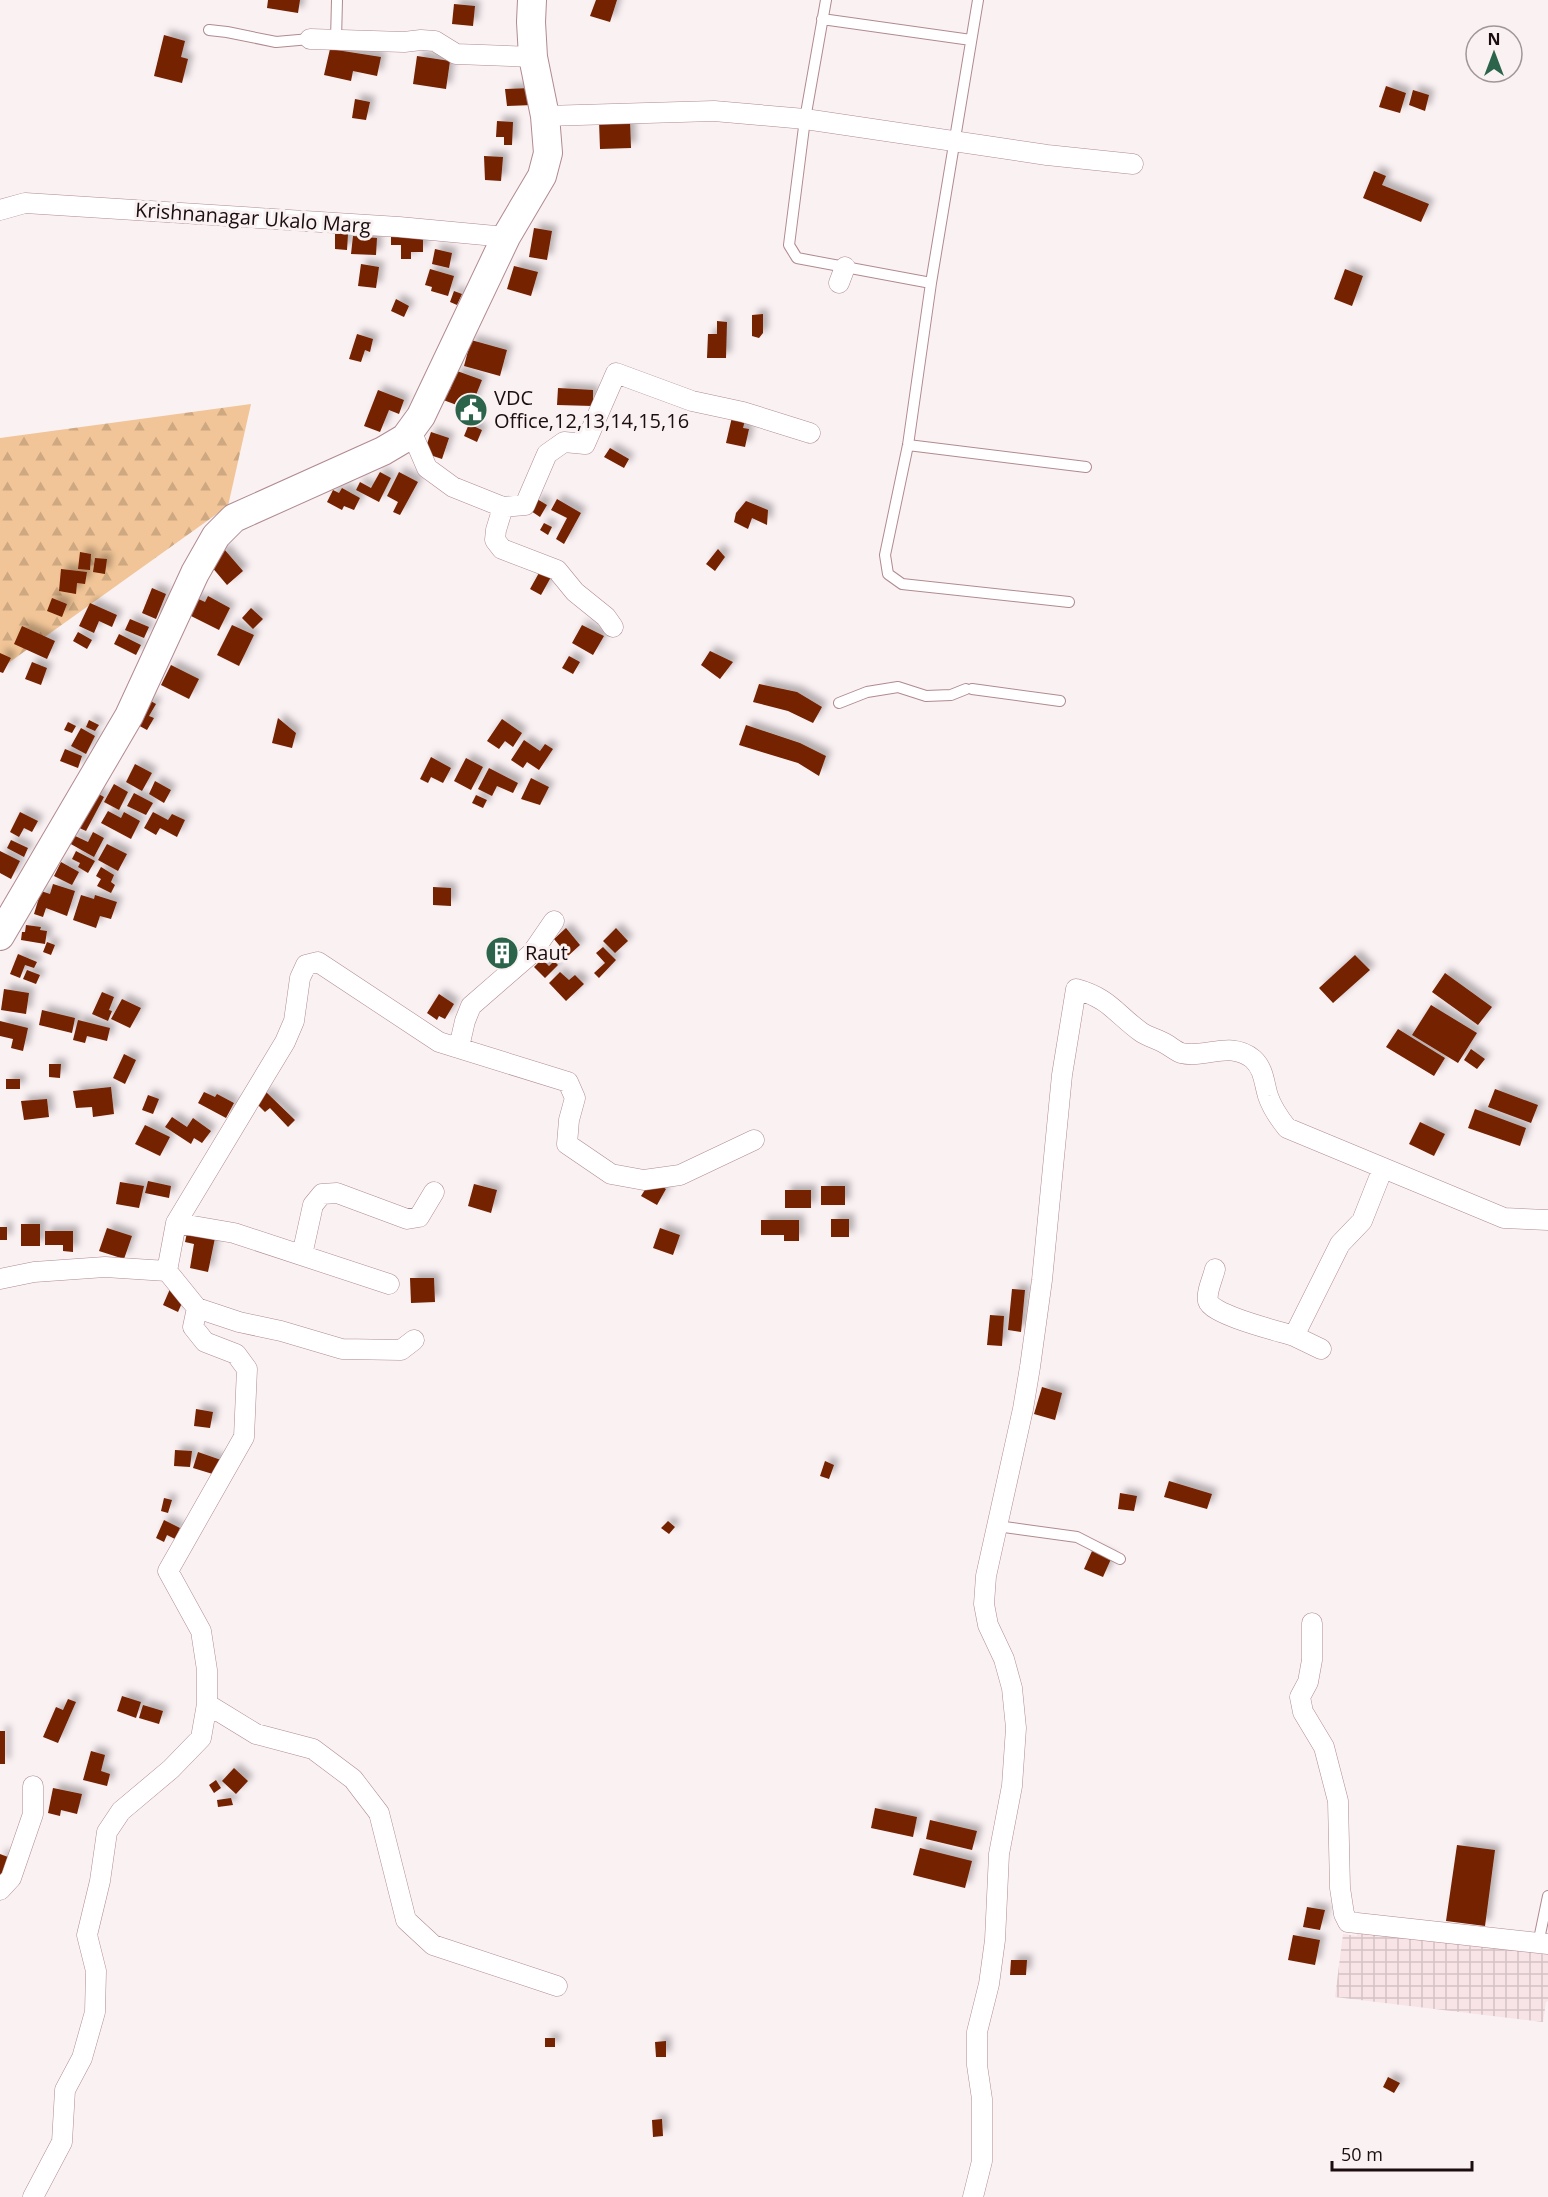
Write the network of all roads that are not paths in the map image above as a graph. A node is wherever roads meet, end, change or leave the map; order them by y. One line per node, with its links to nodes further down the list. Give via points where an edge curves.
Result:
1 (337, 0): 8 (lane)
2 (532, 0): 10 (main road)
3 (826, 0): 5 (lane)
4 (978, 0): 9 (lane)
5 (822, 19): 9 (lane); 12 (lane)
6 (209, 30): 7 (lane, via 276,42)
7 (310, 39): 8 (street)
8 (336, 40): 10 (street, via 421,40 435,42 456,54)
9 (971, 40): 13 (lane)
10 (533, 57): 11 (main road)
11 (545, 116): 12 (street, via 714,111); 16 (main road, via 548,153 542,176)
12 (805, 119): 13 (street); 17 (lane, via 789,245 797,258 842,275)
13 (955, 141): 14 (street); 17 (lane)
14 (1133, 164)
15 (0, 210): 16 (street, Krishnanagar Ukalo Marg, via 26,203)
16 (506, 237): 18 (main road)
17 (931, 283): 20 (lane)
18 (411, 431): 22 (street, via 427,468 453,487); 28 (main road, via 383,451 234,518 216,536 129,716)
19 (810, 433): 22 (street, via 692,401 616,373 585,444 564,442 547,454 525,505)
20 (908, 445): 21 (lane); 23 (lane, via 885,555 888,574 902,584)
21 (1086, 467)
22 (503, 507): 24 (street, via 495,540 502,549 557,570)
23 (1070, 602)
24 (612, 627)
25 (1060, 701): 26 (lane, via 969,689 926,696 898,687 867,692)
26 (839, 703)
27 (554, 921): 29 (street, via 532,953 471,1006)
28 (2, 930)
29 (459, 1047): 30 (street, via 568,1082 575,1098 567,1144 611,1174 644,1180 680,1175); 34 (street, via 439,1042 318,962 306,965 300,978 294,1021 285,1042)
30 (754, 1140)
31 (1383, 1168): 33 (street, via 1504,1218); 41 (street, via 1362,1221 1340,1244); 44 (street, via 1287,1128 1268,1097 1263,1072 1242,1052 1179,1052 1141,1032 1094,994 1076,989 1062,1075 1030,1367)
32 (434, 1192): 35 (street, via 418,1217 406,1219 337,1193 322,1194 313,1205)
33 (1548, 1220)
34 (176, 1223): 35 (street, via 234,1233); 37 (street)
35 (302, 1255): 39 (street)
36 (1215, 1269): 41 (street, via 1208,1296 1211,1308)
37 (167, 1271): 38 (street, via 105,1267 34,1272); 40 (street)
38 (0, 1279)
39 (389, 1284)
40 (197, 1308): 42 (street, via 342,1349 401,1350); 47 (street, via 193,1327 205,1342 236,1354 247,1370 243,1437 168,1571 201,1631)
41 (1294, 1336): 43 (street)
42 (414, 1340)
43 (1321, 1349)
44 (997, 1526): 45 (lane, via 1077,1537); 54 (street, via 984,1604 1012,1688 1015,1756 999,1854 996,1940 977,2032 982,2161)
45 (1120, 1559)
46 (1312, 1623): 51 (street, via 1312,1660 1300,1697 1303,1712 1324,1747 1338,1801 1340,1888 1347,1922)
47 (207, 1704): 52 (street, via 256,1734 313,1749 353,1779 379,1813 406,1920 433,1945); 53 (street, via 201,1738 121,1811 107,1832 87,1935 96,1971 95,2012 82,2058 65,2090 62,2142)
48 (33, 1786): 49 (street, via 33,1814 11,1878)
49 (0, 1890)
50 (1548, 1896): 51 (lane)
51 (1543, 1944)
52 (557, 1986)
53 (33, 2197)
54 (973, 2197)

